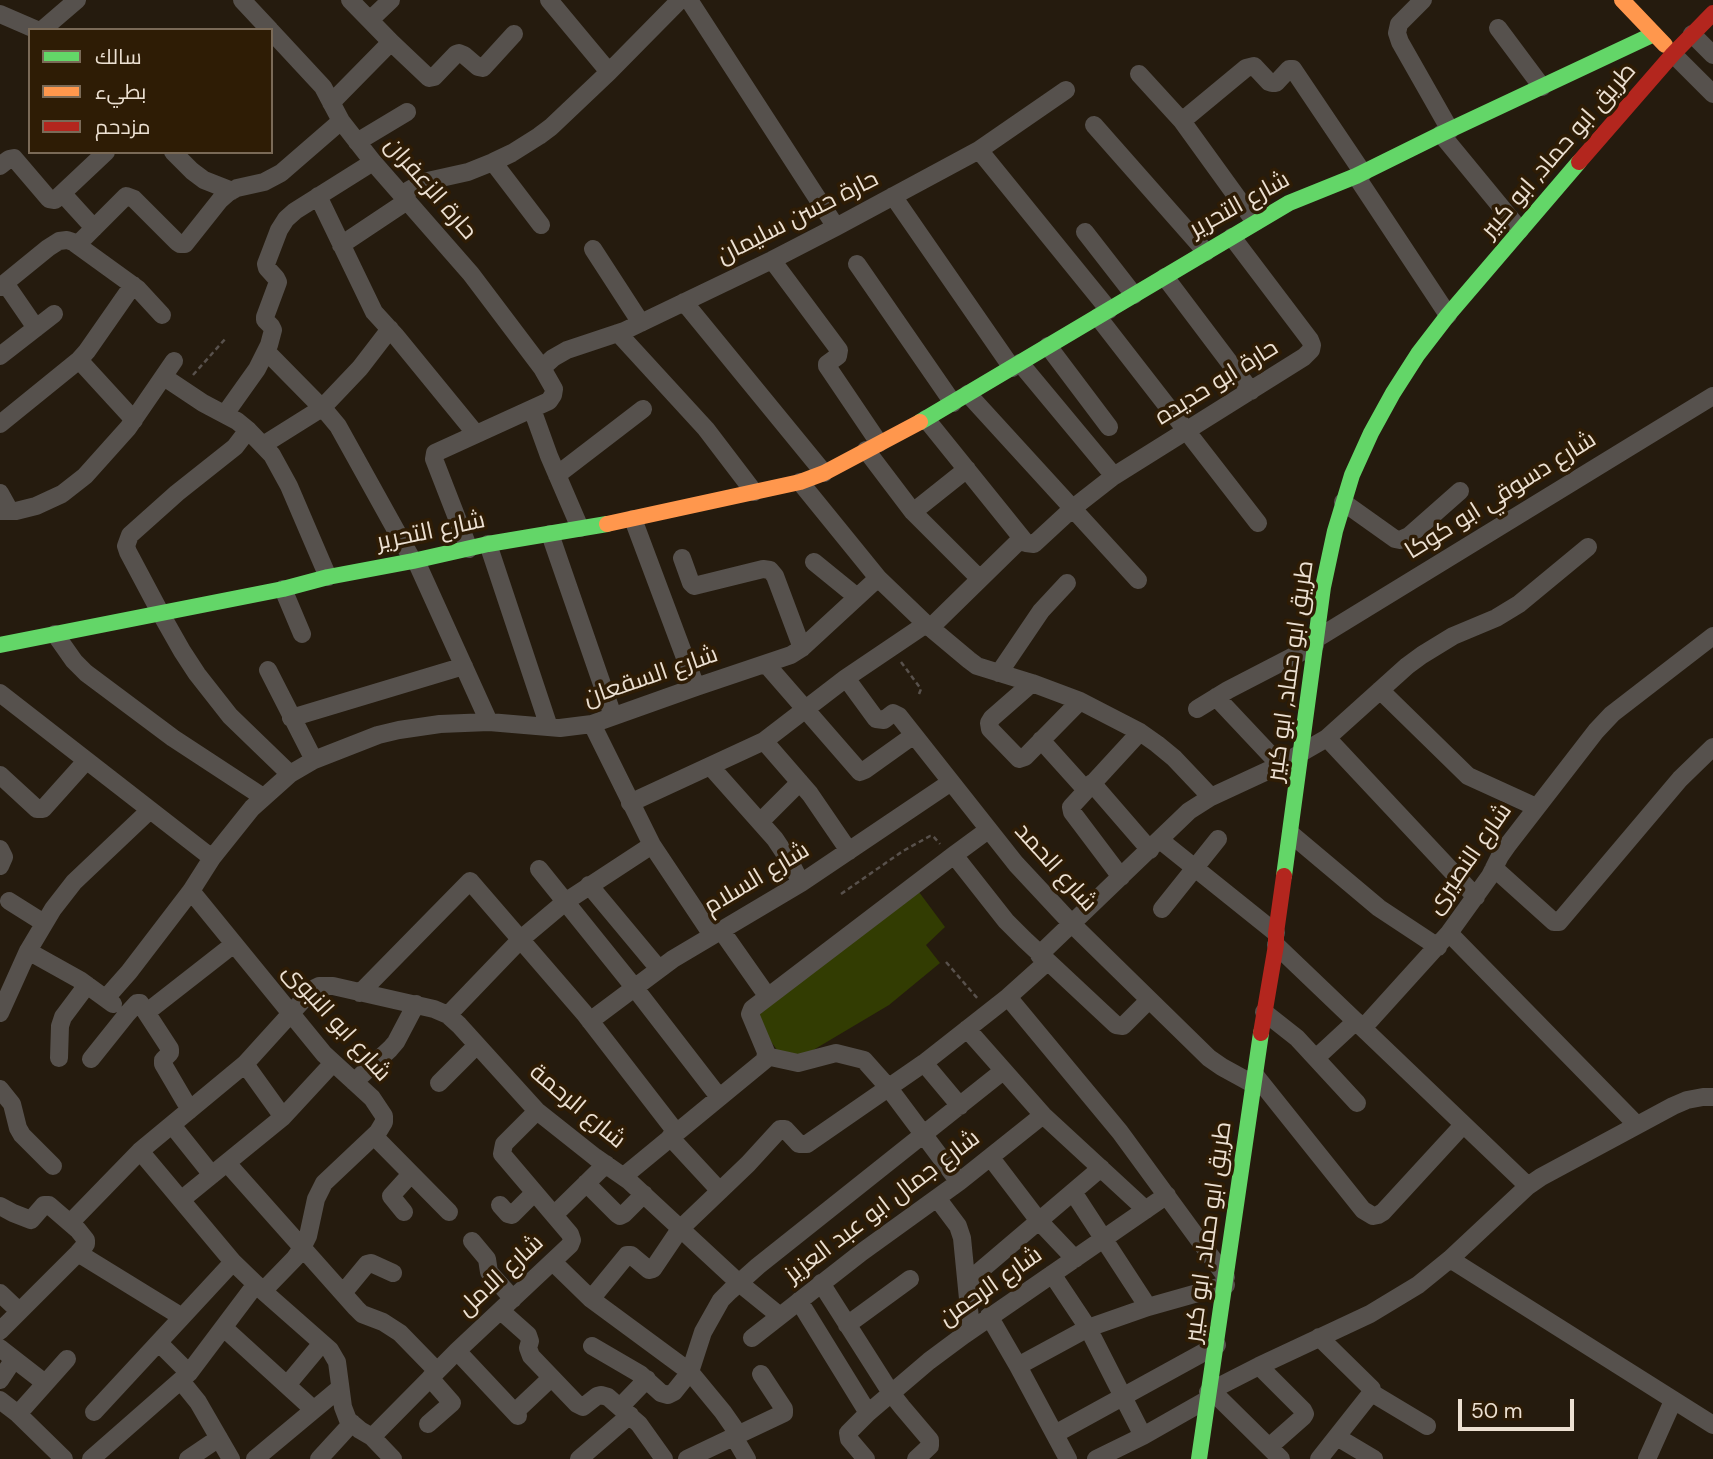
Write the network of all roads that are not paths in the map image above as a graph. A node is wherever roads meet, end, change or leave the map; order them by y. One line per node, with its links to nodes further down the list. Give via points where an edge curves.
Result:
1 (5, 0): 11 (street)
2 (78, 0): 16 (street)
3 (242, 0): 17 (street, حارة الزعفران)
4 (349, 0): 14 (street)
5 (390, 0): 14 (street)
6 (550, 0): 26 (street)
7 (680, 0): 26 (street)
8 (689, 0): 52 (street)
9 (1423, 0): 36 (street, via 1399,24 1397,33)
10 (1622, 0): 21 (street)
11 (0, 6)
12 (1713, 13): 22 (street, طريق ابو حماد, ابو كبير)
13 (0, 14): 15 (street)
14 (370, 20): 23 (street)
15 (35, 28)
16 (43, 28)
17 (269, 28)
18 (1498, 28): 28 (street)
19 (273, 32): 31 (street, حارة الزعفران, via 318,80)
20 (514, 34): 23 (street, via 483,68 459,53 432,78)
21 (1654, 34): 24 (street); 28 (street, شارع التحرير)
22 (1692, 34): 24 (street, طريق ابو حماد, ابو كبير); 25 (street)
23 (391, 43): 31 (street)
24 (1673, 54): 30 (street); 54 (street, طريق ابو حماد, ابو كبير)
25 (1713, 55)
26 (609, 72): 42 (street, via 551,127)
27 (1139, 74): 34 (street)
28 (1542, 87): 36 (street, شارع التحرير)
29 (1066, 90): 38 (street, حارة حسن سليمان)
30 (1713, 93)
31 (331, 103): 33 (street, حارة الزعفران)
32 (407, 112): 37 (street)
33 (341, 121): 37 (street, حارة الزعفران); 45 (street, via 281,173)
34 (1182, 121): 44 (street, via 1246,68 1254,66 1272,83 1291,68); 50 (street)
35 (1094, 124): 60 (street)
36 (1446, 132): 44 (street, شارع التحرير); 54 (street)
37 (357, 142): 41 (street, حارة الزعفران)
38 (979, 150): 48 (street, حارة حسن سليمان); 68 (street)
39 (104, 154): 46 (street)
40 (175, 154): 45 (street, via 204,180)
41 (373, 162): 47 (street); 49 (street, حارة الزعفران)
42 (492, 162): 49 (street, via 423,182 409,190); 51 (street)
43 (0, 166): 46 (street, via 14,158 49,198 55,200)
44 (1359, 175): 50 (street, شارع التحرير); 71 (street)
45 (232, 191): 53 (street, via 185,244 177,242 130,196)
46 (63, 194): 53 (street)
47 (318, 196): 58 (street); 77 (street, via 286,219 267,260 267,268 278,282 265,317 273,330)
48 (893, 196): 52 (street, حارة حسن سليمان); 81 (street)
49 (405, 199): 58 (street); 82 (street, حارة الزعفران, via 460,261)
50 (1255, 222): 56 (street, شارع التحرير)
51 (541, 225)
52 (836, 227): 61 (street, حارة حسن سليمان)
53 (94, 228): 57 (street)
54 (1520, 230): 71 (street, طريق ابو حماد, ابو كبير)
55 (1085, 232): 66 (street)
56 (1232, 237): 60 (street, شارع التحرير); 84 (street, حارة ابو حديده, via 1312,345 1304,357)
57 (78, 245): 64 (street, via 67,240 55,243); 65 (street)
58 (341, 245): 74 (street, via 368,302)
59 (593, 249): 72 (street)
60 (1206, 252): 63 (street, شارع التحرير)
61 (772, 260): 67 (street, حارة حسن سليمان); 99 (street, via 839,350 827,366)
62 (857, 264): 86 (street)
63 (1165, 276): 66 (street, شارع التحرير); 84 (street)
64 (3, 285): 73 (street)
65 (133, 285): 70 (street); 79 (street)
66 (1134, 295): 68 (street, شارع التحرير)
67 (684, 302): 72 (street, حارة حسن سليمان); 101 (street)
68 (1103, 313): 76 (street, شارع التحرير); 96 (street)
69 (54, 314): 73 (street)
70 (162, 315)
71 (1448, 315): 108 (street, طريق ابو حماد, ابو كبير, via 1393,393)
72 (642, 323): 75 (street, حارة حسن سليمان)
73 (36, 328): 78 (street)
74 (390, 328): 87 (street); 97 (street)
75 (618, 333): 82 (street, حارة حسن سليمان, via 553,358); 106 (street, via 706,429)
76 (1048, 346): 81 (street, شارع التحرير); 94 (street)
77 (267, 352): 87 (street); 90 (street)
78 (0, 356)
79 (79, 360): 92 (street); 93 (street)
80 (174, 360): 83 (street)
81 (1016, 366): 86 (street, شارع التحرير); 103 (street)
82 (546, 375): 88 (street, via 553,395)
83 (164, 377): 90 (street); 92 (street)
84 (1251, 391): 96 (street, حارة ابو حديده)
85 (1713, 396): 135 (street, شارع دسوقي ابو كوكا)
86 (960, 398): 91 (street, شارع التحرير); 109 (street)
87 (322, 408): 98 (street); 121 (street, via 338,426)
88 (532, 409): 97 (street); 102 (street)
89 (643, 409): 102 (street)
90 (225, 414): 95 (street)
91 (926, 419): 99 (street, شارع التحرير); 100 (street)
92 (134, 420): 110 (street, via 74,486 36,506)
93 (0, 424)
94 (1108, 426)
95 (248, 430): 98 (street); 130 (street, via 235,447 127,541 128,552)
96 (1187, 431): 103 (street, حارة ابو حديده); 113 (street)
97 (475, 434): 119 (street, via 438,450 433,459)
98 (263, 445): 123 (street, via 285,478)
99 (873, 447): 101 (street, شارع التحرير); 111 (street)
100 (967, 469): 111 (street); 116 (street)
101 (824, 473): 104 (street, شارع التحرير)
102 (557, 475): 114 (street)
103 (1114, 476): 109 (street, حارة ابو حديده)
104 (800, 482): 106 (street, شارع التحرير); 124 (street)
105 (1460, 491): 108 (street, via 1400,540)
106 (754, 492): 112 (street, شارع التحرير)
107 (0, 493): 110 (street)
108 (1343, 502): 135 (street, طريق ابو حماد, ابو كبير, via 1323,587)
109 (1073, 508): 116 (street, حارة ابو حديده); 126 (street)
110 (5, 511)
111 (912, 512): 125 (street)
112 (633, 519): 114 (street, شارع التحرير); 144 (street)
113 (1258, 523)
114 (580, 528): 115 (street, شارع التحرير)
115 (550, 534): 117 (street, شارع التحرير); 151 (street)
116 (1029, 540): 125 (street, حارة ابو حديده)
117 (488, 544): 119 (street, شارع التحرير); 155 (street)
118 (1588, 547): 145 (street, via 1519,604 1429,650)
119 (469, 549): 121 (street, شارع التحرير)
120 (682, 558): 137 (street, via 694,586 770,570)
121 (415, 561): 123 (street, شارع التحرير); 139 (street)
122 (814, 562): 129 (street)
123 (328, 577): 128 (street, شارع التحرير)
124 (878, 578): 129 (street, شارع السقعان); 131 (street)
125 (980, 579): 131 (street, حارة ابو حديده)
126 (1138, 580)
127 (1067, 583): 141 (street, via 1041,611)
128 (283, 589): 130 (street, شارع التحرير); 133 (street)
129 (857, 597): 137 (street, شارع السقعان)
130 (161, 614): 132 (street, شارع التحرير); 167 (street, via 213,695)
131 (928, 626): 141 (street, via 977,666); 142 (street, حارة ابو حديده)
132 (55, 634): 136 (street, شارع التحرير); 172 (street, via 86,673)
133 (302, 634)
134 (1713, 636): 175 (street, شارع النصيرى, via 1612,714)
135 (1316, 642): 147 (street, شارع دسوقي ابو كوكا); 162 (street, طريق ابو حماد, ابو كبير)
136 (0, 645)
137 (802, 648): 138 (street, شارع السقعان)
138 (766, 664): 144 (street, شارع السقعان); 150 (street)
139 (464, 666): 152 (street); 153 (street)
140 (268, 670): 152 (street)
141 (999, 673): 143 (street)
142 (846, 678): 150 (street, حارة ابو حديده); 157 (street, شارع الحمد, via 876,719 896,713)
143 (1032, 683): 148 (street); 159 (street, via 989,723 1019,759)
144 (696, 687): 151 (street, شارع السقعان)
145 (1381, 690): 158 (street); 175 (street, via 1468,776)
146 (0, 693): 164 (street)
147 (1216, 697): 149 (street, شارع دسوقي ابو كوكا); 165 (street)
148 (1080, 701): 156 (street); 159 (street)
149 (1197, 709)
150 (806, 710): 157 (street, via 860,772); 160 (street, حارة ابو حديده)
151 (612, 716): 154 (street, شارع السقعان)
152 (291, 718): 163 (street)
153 (488, 722): 155 (street, شارع السقعان); 163 (street, شارع السقعان, via 399,730)
154 (592, 724): 155 (street, شارع السقعان); 174 (street)
155 (549, 727)
156 (1140, 732): 171 (street); 173 (street, via 1174,758)
157 (914, 735): 170 (street, شارع الحمد)
158 (1327, 738): 162 (street); 195 (street)
159 (1041, 740): 171 (street)
160 (764, 741): 166 (street, حارة ابو حديده); 169 (street)
161 (1713, 747): 188 (street, via 1680,779 1559,922)
162 (1302, 752): 165 (street); 179 (street, طريق ابو حماد, ابو كبير)
163 (314, 760): 167 (street, شارع السقعان)
164 (86, 761): 168 (street, via 40,810); 176 (street)
165 (1280, 765): 173 (street)
166 (711, 766): 174 (street, حارة ابو حديده); 177 (street)
167 (290, 774): 172 (street, شارع السقعان)
168 (0, 775)
169 (800, 782): 177 (street); 184 (street)
170 (951, 782): 178 (street, شارع الحمد); 184 (street, شارع السلام)
171 (1089, 787): 182 (street); 191 (street, via 1071,809)
172 (263, 797): 186 (street, شارع السقعان)
173 (1211, 797): 182 (street, via 1182,817)
174 (630, 803): 181 (street)
175 (1536, 807): 188 (street, شارع النصيرى)
176 (150, 810): 186 (street); 199 (street, via 74,882)
177 (760, 822): 192 (street, via 782,849)
178 (988, 830): 185 (street); 200 (street, شارع الحمد)
179 (1291, 834): 203 (street, طريق ابو حماد, ابو كبير); 204 (street, via 1379,908)
180 (1218, 839): 190 (street)
181 (652, 845): 193 (street); 201 (street)
182 (1155, 845): 190 (street); 191 (street)
183 (0, 849): 187 (street, via 4,857)
184 (849, 850): 192 (street, شارع السلام)
185 (953, 855): 207 (street); 213 (street)
186 (212, 858): 194 (street, شارع السقعان)
187 (0, 866)
188 (1494, 868): 195 (street, شارع النصيرى)
189 (539, 869): 197 (street)
190 (1195, 869): 198 (street); 203 (street)
191 (1121, 877): 200 (street)
192 (800, 883): 201 (street, شارع السلام)
193 (589, 885): 197 (street); 208 (street)
194 (191, 891): 205 (street, شارع ابو النبوى); 215 (street, شارع السقعان)
195 (1476, 897): 204 (street, شارع النصيرى)
196 (9, 901): 199 (street)
197 (565, 902): 202 (street); 211 (street)
198 (1162, 909)
199 (44, 923): 206 (street)
200 (1072, 924): 207 (street); 216 (street, شارع الحمد)
201 (716, 933): 208 (street, شارع السلام); 213 (street)
202 (521, 939): 212 (street, via 470,881); 222 (street); 223 (street)
203 (1276, 939): 219 (street, طريق ابو حماد, ابو كبير); 224 (street)
204 (1444, 940): 224 (street, شارع النصيرى); 250 (street)
205 (234, 944): 218 (street); 221 (street, شارع ابو النبوى)
206 (28, 951): 209 (street); 210 (street)
207 (1043, 959): 214 (street); 216 (street, via 1118,1026)
208 (659, 969): 211 (street, شارع السلام)
209 (6, 980): 220 (street)
210 (87, 985): 215 (street); 228 (street, via 63,1017)
211 (634, 987): 223 (street, شارع السلام); 240 (street)
212 (360, 993): 217 (street, شارع الرحمة); 221 (street, شارع الرحمة, via 319,986)
213 (768, 997): 227 (street, via 750,1014)
214 (1008, 997): 225 (street); 270 (street)
215 (106, 999): 218 (street)
216 (1149, 1000): 235 (street, شارع الحمد, via 1209,1058)
217 (415, 1004): 222 (street, شارع الرحمة); 236 (street, via 396,1042)
218 (138, 1010): 230 (street); 244 (street, via 170,1049 163,1064)
219 (1264, 1012): 229 (street); 235 (street, طريق ابو حماد, ابو كبير)
220 (0, 1013)
221 (290, 1014): 231 (street, شارع ابو النبوى); 233 (street)
222 (448, 1015): 226 (street, شارع الرحمة)
223 (590, 1021): 251 (street)
224 (1360, 1025): 229 (street, شارع النصيرى); 249 (street)
225 (967, 1029): 232 (street); 234 (street)
226 (477, 1045): 237 (street); 245 (street, شارع الرحمة)
227 (766, 1056): 238 (street, via 798,1063 836,1053 851,1056 863,1060); 240 (street)
228 (59, 1058)
229 (1316, 1058): 242 (street)
230 (91, 1059)
231 (332, 1063): 236 (street, شارع ابو النبوى); 247 (street)
232 (923, 1063): 238 (street); 243 (street)
233 (245, 1064): 244 (street); 247 (street)
234 (1003, 1071): 243 (street); 246 (street)
235 (1254, 1079): 249 (street, via 1363,1210 1373,1216 1383,1212); 293 (street, طريق ابو حماد, ابو كبير)
236 (354, 1082): 253 (street, شارع ابو النبوى, via 384,1116)
237 (439, 1083)
238 (888, 1087): 252 (street); 266 (street, via 803,1145 779,1129)
239 (0, 1088): 258 (street, via 12,1104 22,1135)
240 (719, 1097): 251 (street)
241 (1713, 1097): 250 (street, via 1687,1100)
242 (1357, 1103)
243 (960, 1106): 252 (street)
244 (190, 1110): 248 (street)
245 (537, 1111): 257 (street, شارع الرحمة); 268 (street, شارع الامل, via 501,1151)
246 (1043, 1115): 255 (street, شارع جمال ابو عبد العزيز); 259 (street)
247 (283, 1116): 256 (street)
248 (172, 1125): 254 (street); 261 (street)
249 (1463, 1125): 265 (street)
250 (1637, 1125): 265 (street)
251 (673, 1134): 262 (street); 266 (street)
252 (923, 1135): 263 (street); 294 (street)
253 (374, 1136): 260 (street); 284 (street, via 324,1183)
254 (140, 1151): 272 (street); 280 (street)
255 (991, 1157): 263 (street, شارع جمال ابو عبد العزيز); 279 (street)
256 (227, 1163): 261 (street); 284 (street)
257 (606, 1164): 262 (street, شارع الرحمة); 264 (street)
258 (53, 1166)
259 (1101, 1168): 267 (street); 275 (street)
260 (411, 1174): 276 (street, via 391,1196); 277 (street)
261 (212, 1175): 272 (street)
262 (624, 1176): 269 (street, شارع الرحمة)
263 (959, 1182): 271 (street, شارع جمال ابو عبد العزيز)
264 (586, 1183): 269 (street, via 621,1216); 278 (street)
265 (1528, 1186): 287 (street)
266 (720, 1191): 281 (street)
267 (1073, 1192): 279 (street); 282 (street)
268 (534, 1193): 273 (street, via 512,1215); 278 (street, شارع الامل)
269 (644, 1194): 281 (street, شارع الرحمة)
270 (1167, 1195): 275 (street, شارع الرحمن); 293 (street)
271 (937, 1198): 295 (street, via 962,1238); 296 (street, شارع جمال ابو عبد العزيز)
272 (181, 1200): 288 (street)
273 (500, 1205)
274 (0, 1206): 280 (street, via 31,1220 48,1204)
275 (1146, 1210): 282 (street, شارع الرحمن)
276 (404, 1212)
277 (449, 1212)
278 (554, 1215): 289 (street, شارع الامل, via 572,1240)
279 (1039, 1221): 286 (street); 295 (street)
280 (71, 1223): 285 (street, via 86,1240)
281 (680, 1229): 294 (street, شارع الرحمة); 300 (street, via 653,1269 628,1255)
282 (1104, 1238): 286 (street, شارع الرحمن); 303 (street)
283 (472, 1241): 302 (street, via 487,1259 488,1272)
284 (302, 1248): 297 (street); 299 (street)
285 (78, 1253): 304 (street); 307 (street)
286 (1074, 1259): 291 (street, شارع الرحمن)
287 (1450, 1259): 313 (street, via 1395,1300); 339 (street)
288 (233, 1262): 297 (street); 307 (street)
289 (553, 1262): 300 (street); 302 (street, شارع الامل)
290 (393, 1273): 299 (street, via 366,1264)
291 (1052, 1274): 306 (street, شارع الرحمن); 310 (street)
292 (910, 1279): 308 (street)
293 (1226, 1281): 303 (street); 317 (street, طريق ابو حماد, ابو كبير)
294 (738, 1282): 305 (street, شارع الرحمة); 324 (street, via 721,1300 703,1332)
295 (967, 1282): 311 (street)
296 (821, 1283): 301 (street, شارع جمال ابو عبد العزيز); 308 (street)
297 (260, 1287): 309 (street); 316 (street)
298 (0, 1293): 304 (street)
299 (343, 1293): 325 (street, via 362,1314 400,1333)
300 (590, 1299): 324 (street)
301 (799, 1301): 305 (street, شارع جمال ابو عبد العزيز); 343 (street)
302 (507, 1305): 319 (street, شارع الامل); 328 (street, via 528,1335 531,1356)
303 (1148, 1307): 310 (street)
304 (19, 1311): 312 (street)
305 (780, 1316): 314 (street, شارع جمال ابو عبد العزيز)
306 (989, 1316): 311 (street, شارع الرحمن); 322 (street)
307 (182, 1317): 315 (street)
308 (847, 1325): 334 (street)
309 (224, 1328): 327 (street); 332 (street)
310 (1088, 1328): 322 (street); 337 (street)
311 (971, 1329): 334 (street, شارع الرحمن)
312 (0, 1331)
313 (1319, 1337): 323 (street); 335 (street)
314 (752, 1338)
315 (159, 1343): 327 (street); 342 (street)
316 (322, 1343): 332 (street); 333 (street, via 337,1362)
317 (1217, 1345): 336 (street, طريق ابو حماد, ابو كبير); 337 (street)
318 (592, 1346): 329 (street)
319 (457, 1351): 325 (street, شارع الامل); 328 (street, via 517,1414)
320 (7, 1354): 330 (street); 331 (street)
321 (67, 1359): 331 (street)
322 (1018, 1366): 349 (street)
323 (1259, 1366): 336 (street); 355 (street, via 1305,1413)
324 (690, 1372): 329 (street, via 668,1395); 350 (street)
325 (433, 1374): 346 (street, via 452,1403); 354 (street, شارع الامل)
326 (761, 1374): 350 (street, via 784,1413)
327 (185, 1377): 353 (street); 357 (street)
328 (551, 1378): 341 (street, via 581,1407 601,1395)
329 (647, 1379): 341 (street)
330 (0, 1380)
331 (46, 1383): 344 (street)
332 (286, 1385): 340 (street)
333 (340, 1388): 340 (street); 345 (street, via 345,1414)
334 (891, 1393): 343 (street, شارع الرحمن); 368 (street, via 930,1440 930,1446)
335 (1372, 1393): 348 (street); 352 (street)
336 (1209, 1394): 351 (street); 355 (street); 371 (street, طريق ابو حماد, ابو كبير)
337 (1123, 1396): 349 (street); 351 (street)
338 (0, 1400): 344 (street)
339 (1673, 1401): 347 (street); 374 (street)
340 (314, 1410): 360 (street)
341 (625, 1411): 363 (street); 364 (street)
342 (94, 1412)
343 (868, 1413): 367 (street, شارع الرحمن, via 848,1433)
344 (18, 1414): 356 (street)
345 (352, 1423): 354 (street); 361 (street)
346 (428, 1424)
347 (1713, 1425)
348 (1427, 1426)
349 (1055, 1434): 369 (street)
350 (737, 1436): 365 (street); 366 (street)
351 (1143, 1436): 370 (street)
352 (1336, 1437): 372 (street); 373 (street)
353 (219, 1438): 358 (street); 359 (street)
354 (374, 1447): 362 (street)
355 (1275, 1453)
356 (53, 1455)
357 (91, 1459)
358 (188, 1459)
359 (231, 1459)
360 (255, 1459)
361 (319, 1459)
362 (393, 1459)
363 (579, 1459)
364 (664, 1459)
365 (687, 1459)
366 (747, 1459)
367 (866, 1459)
368 (916, 1459)
369 (1068, 1459)
370 (1096, 1459)
371 (1199, 1459)
372 (1319, 1459)
373 (1374, 1459)
374 (1647, 1459)

